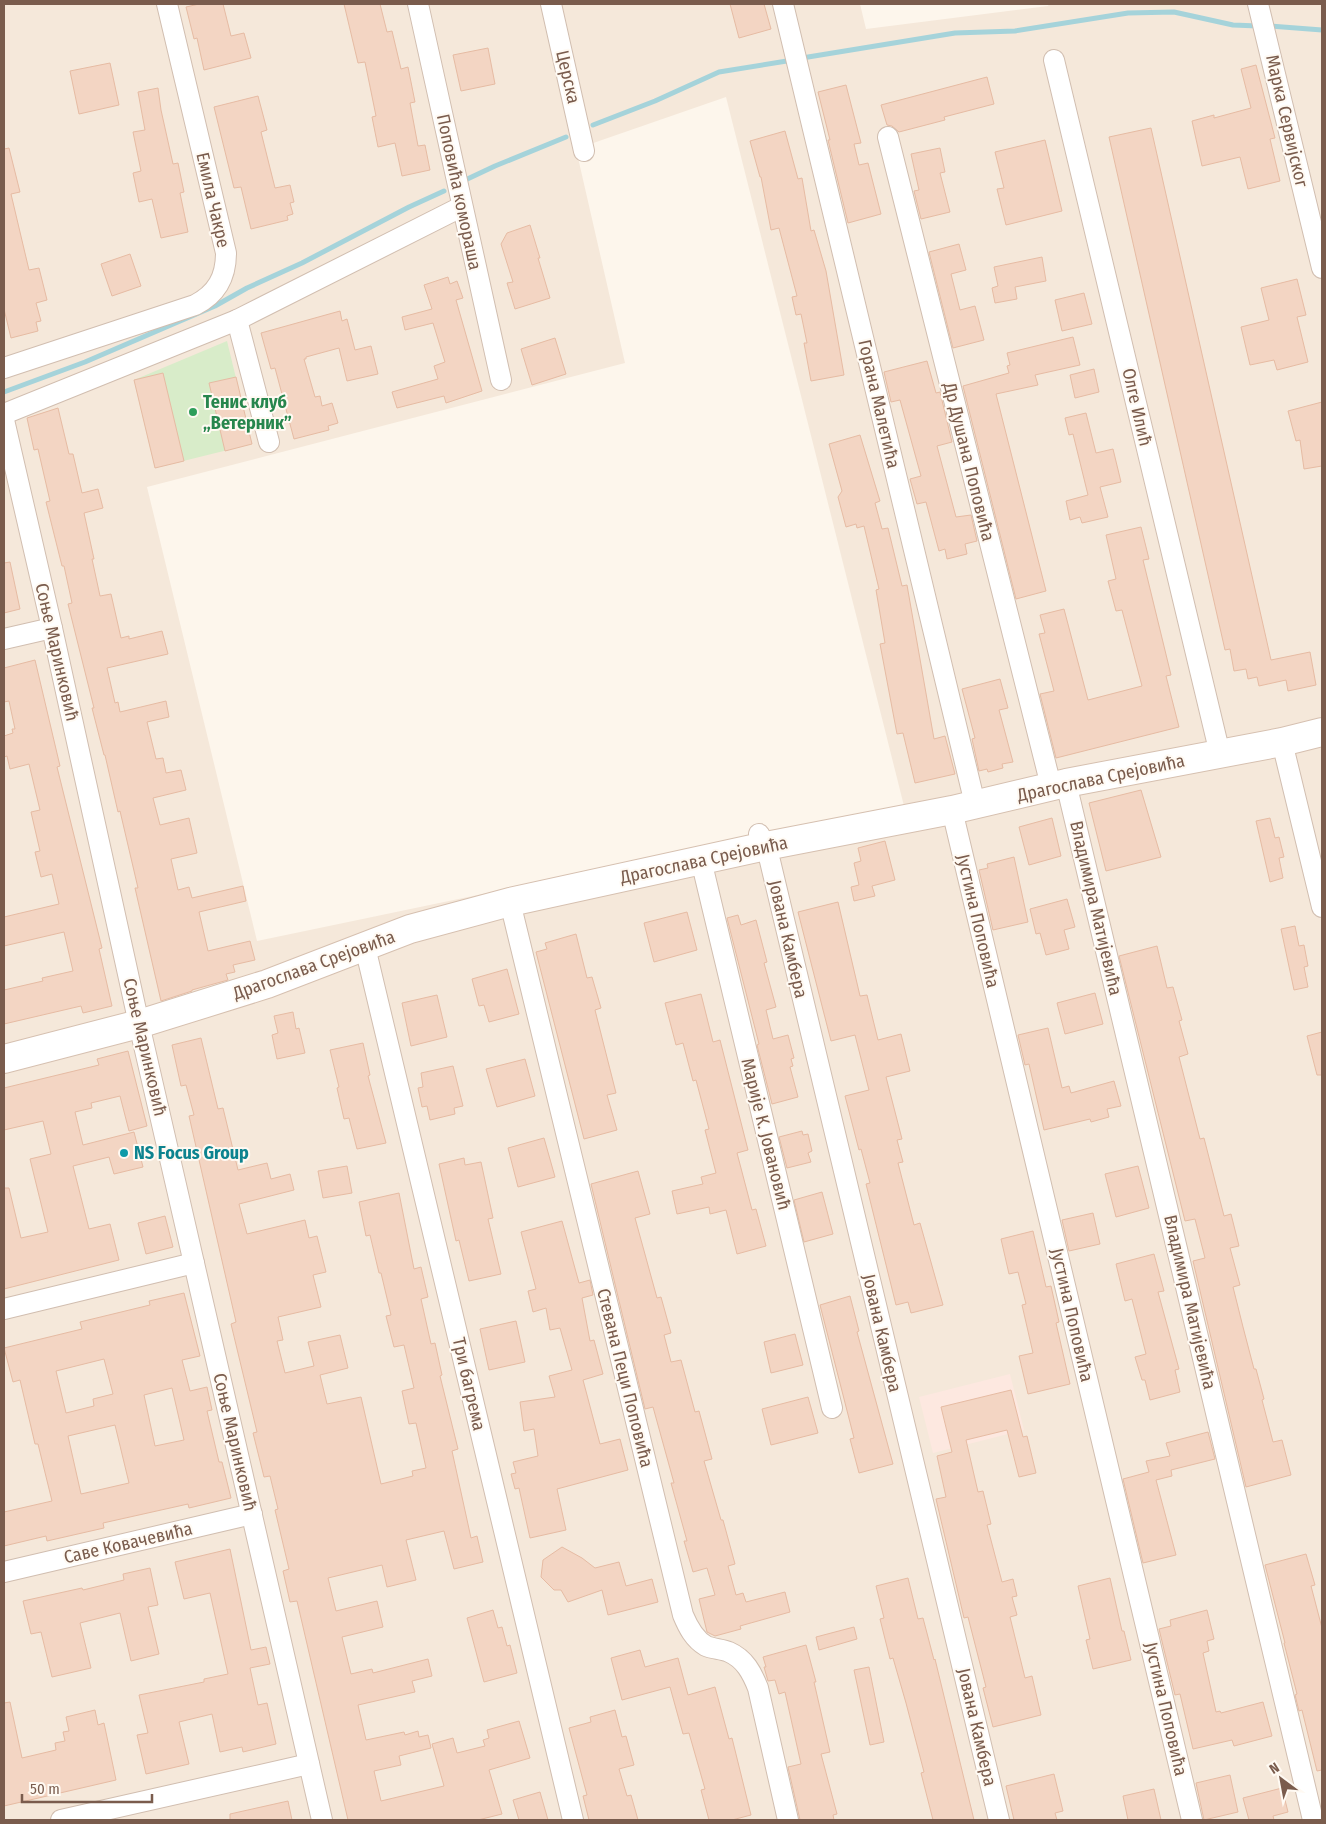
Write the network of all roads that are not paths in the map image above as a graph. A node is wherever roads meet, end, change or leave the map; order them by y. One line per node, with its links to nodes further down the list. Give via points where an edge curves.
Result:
1 (167, 4): 12 (street, Емила Чакре, via 226,253 223,277 212,294 195,305)
2 (418, 4): 9 (street, Поповића комораша)
3 (551, 4): 8 (street, Церска)
4 (783, 4): 23 (street, Горана Малетића)
5 (1258, 4): 10 (street, Марка Сервијског)
6 (1054, 60): 21 (street, Олге Илић)
7 (888, 137): 22 (street, Др Душана Поповића)
8 (584, 151)
9 (462, 207): 11 (street); 13 (street, Поповића комораша)
10 (1322, 268)
11 (237, 320): 14 (street); 16 (street)
12 (4, 368)
13 (501, 380)
14 (4, 414)
15 (4, 420): 17 (street, Соње Маринковић)
16 (269, 442)
17 (52, 628): 18 (street); 29 (street, Соње Маринковић)
18 (4, 639)
19 (1322, 732): 20 (street, Драгослава Срејовића)
20 (1282, 742): 21 (street, Драгослава Срејовића); 27 (street)
21 (1220, 754): 22 (street, Драгослава Срејовића)
22 (1058, 785): 23 (street, Драгослава Срејовића); 43 (street, Владимира Матијевића)
23 (964, 807): 24 (street, Драгослава Срејовића); 42 (street, Јустина Поповића)
24 (762, 840): 25 (street, Драгослава Срејовића); 41 (street, Јована Камбера)
25 (701, 860): 26 (street, Драгослава Срејовића); 33 (street, Марије К. Јовановић)
26 (510, 902): 28 (street, Драгослава Срејовића, via 410,929); 40 (street, Стевана Пеци Поповића, via 683,1615 691,1633 706,1646 729,1652 751,1670)
27 (1322, 907)
28 (365, 947): 29 (street, Драгослава Срејовића, via 267,984); 39 (street, Три багрема)
29 (139, 1024): 30 (street, Драгослава Срејовића); 31 (street, Соње Маринковић)
30 (4, 1059)
31 (194, 1263): 32 (street); 34 (street, Соње Маринковић)
32 (4, 1309)
33 (832, 1408)
34 (252, 1514): 35 (street, Саве Ковачевића); 36 (street, Соње Маринковић)
35 (4, 1572)
36 (309, 1764): 37 (street); 38 (street, Соње Маринковић)
37 (61, 1820)
38 (322, 1820)
39 (573, 1820)
40 (788, 1820)
41 (999, 1820)
42 (1192, 1820)
43 (1313, 1820)

